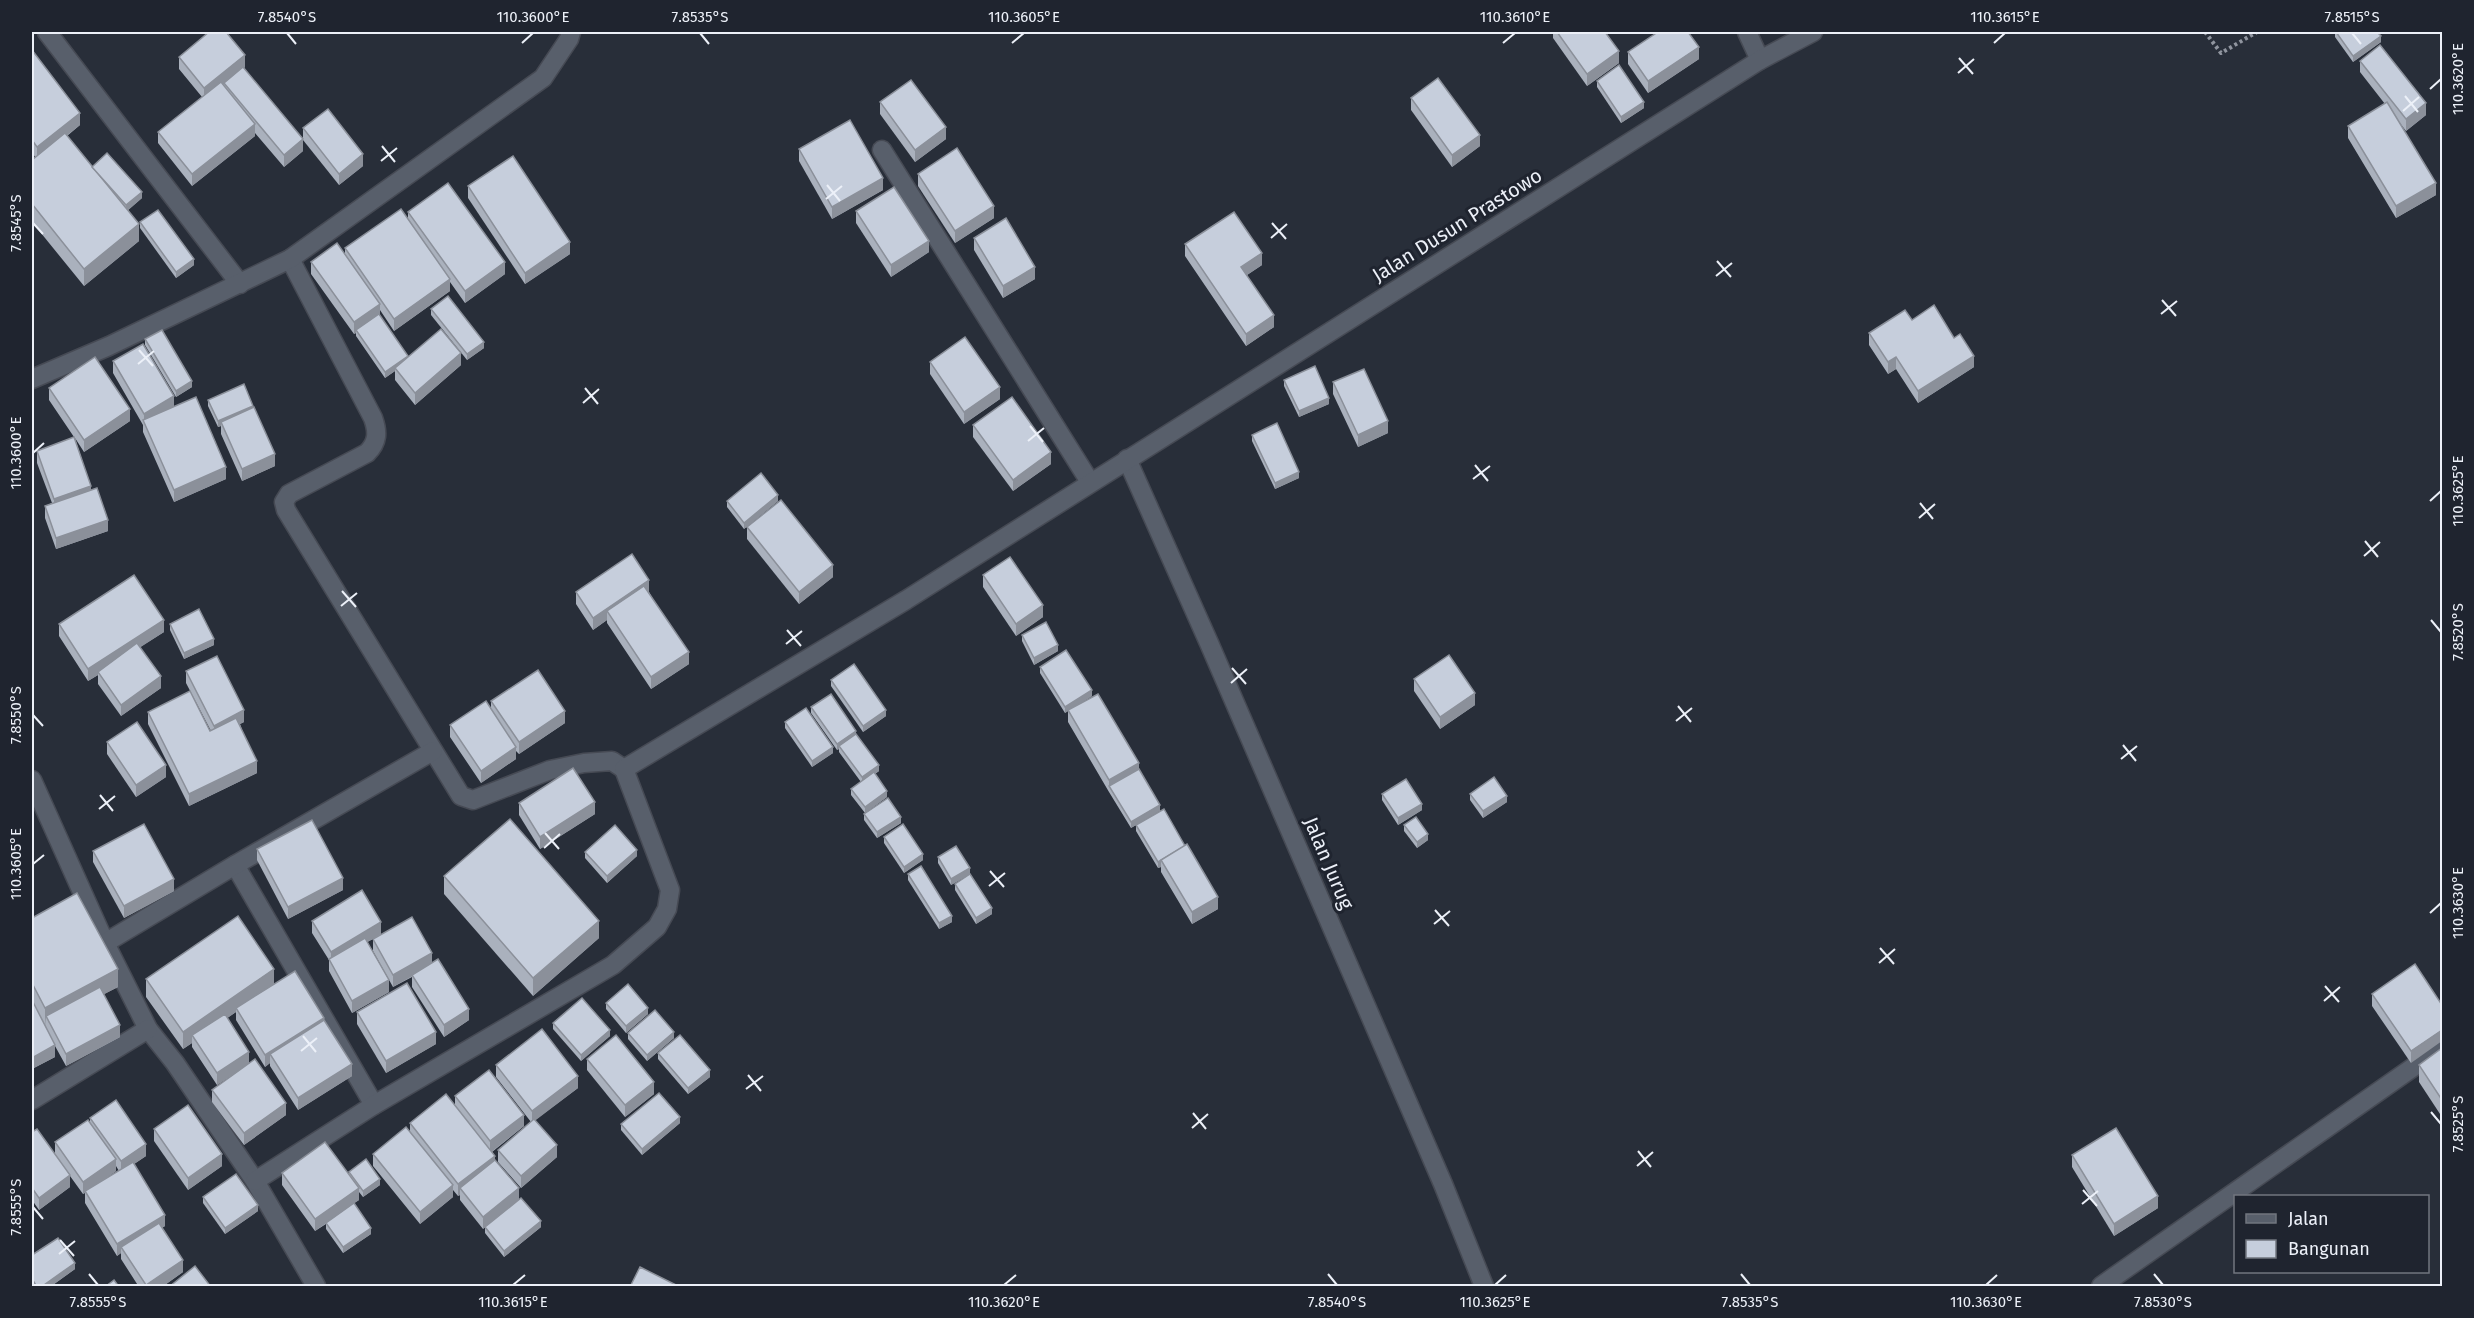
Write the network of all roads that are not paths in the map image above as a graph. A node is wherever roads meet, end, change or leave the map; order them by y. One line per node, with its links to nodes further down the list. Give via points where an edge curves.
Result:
1 (47, 32): 8 (street)
2 (571, 32): 7 (street, via 543,78)
3 (1747, 32): 5 (street)
4 (1813, 32): 5 (street, Jalan Dusun Prastowo)
5 (1760, 60): 10 (street, Jalan Dusun Prastowo)
6 (882, 150): 11 (street)
7 (290, 259): 8 (street); 12 (street, via 373,418 377,434 367,453 289,494 284,502 286,510)
8 (240, 284): 9 (street)
9 (32, 379)
10 (1127, 459): 11 (street, Jalan Dusun Prastowo); 23 (street, Jalan Jurug, via 1420,1130)
11 (1090, 482): 13 (street, Jalan Dusun Prastowo, via 906,600)
12 (433, 751): 13 (street, via 461,796 468,800 550,770 584,763 612,760); 15 (street)
13 (624, 769): 20 (street, via 670,890 667,909 657,927 613,965)
14 (32, 780): 16 (street)
15 (235, 865): 16 (street); 20 (street)
16 (105, 943): 17 (street)
17 (148, 1029): 19 (street); 21 (street, via 176,1063)
18 (2442, 1047): 24 (street)
19 (32, 1100)
20 (374, 1105): 21 (street)
21 (255, 1181): 22 (street)
22 (316, 1287)
23 (1484, 1287)
24 (2101, 1287)

